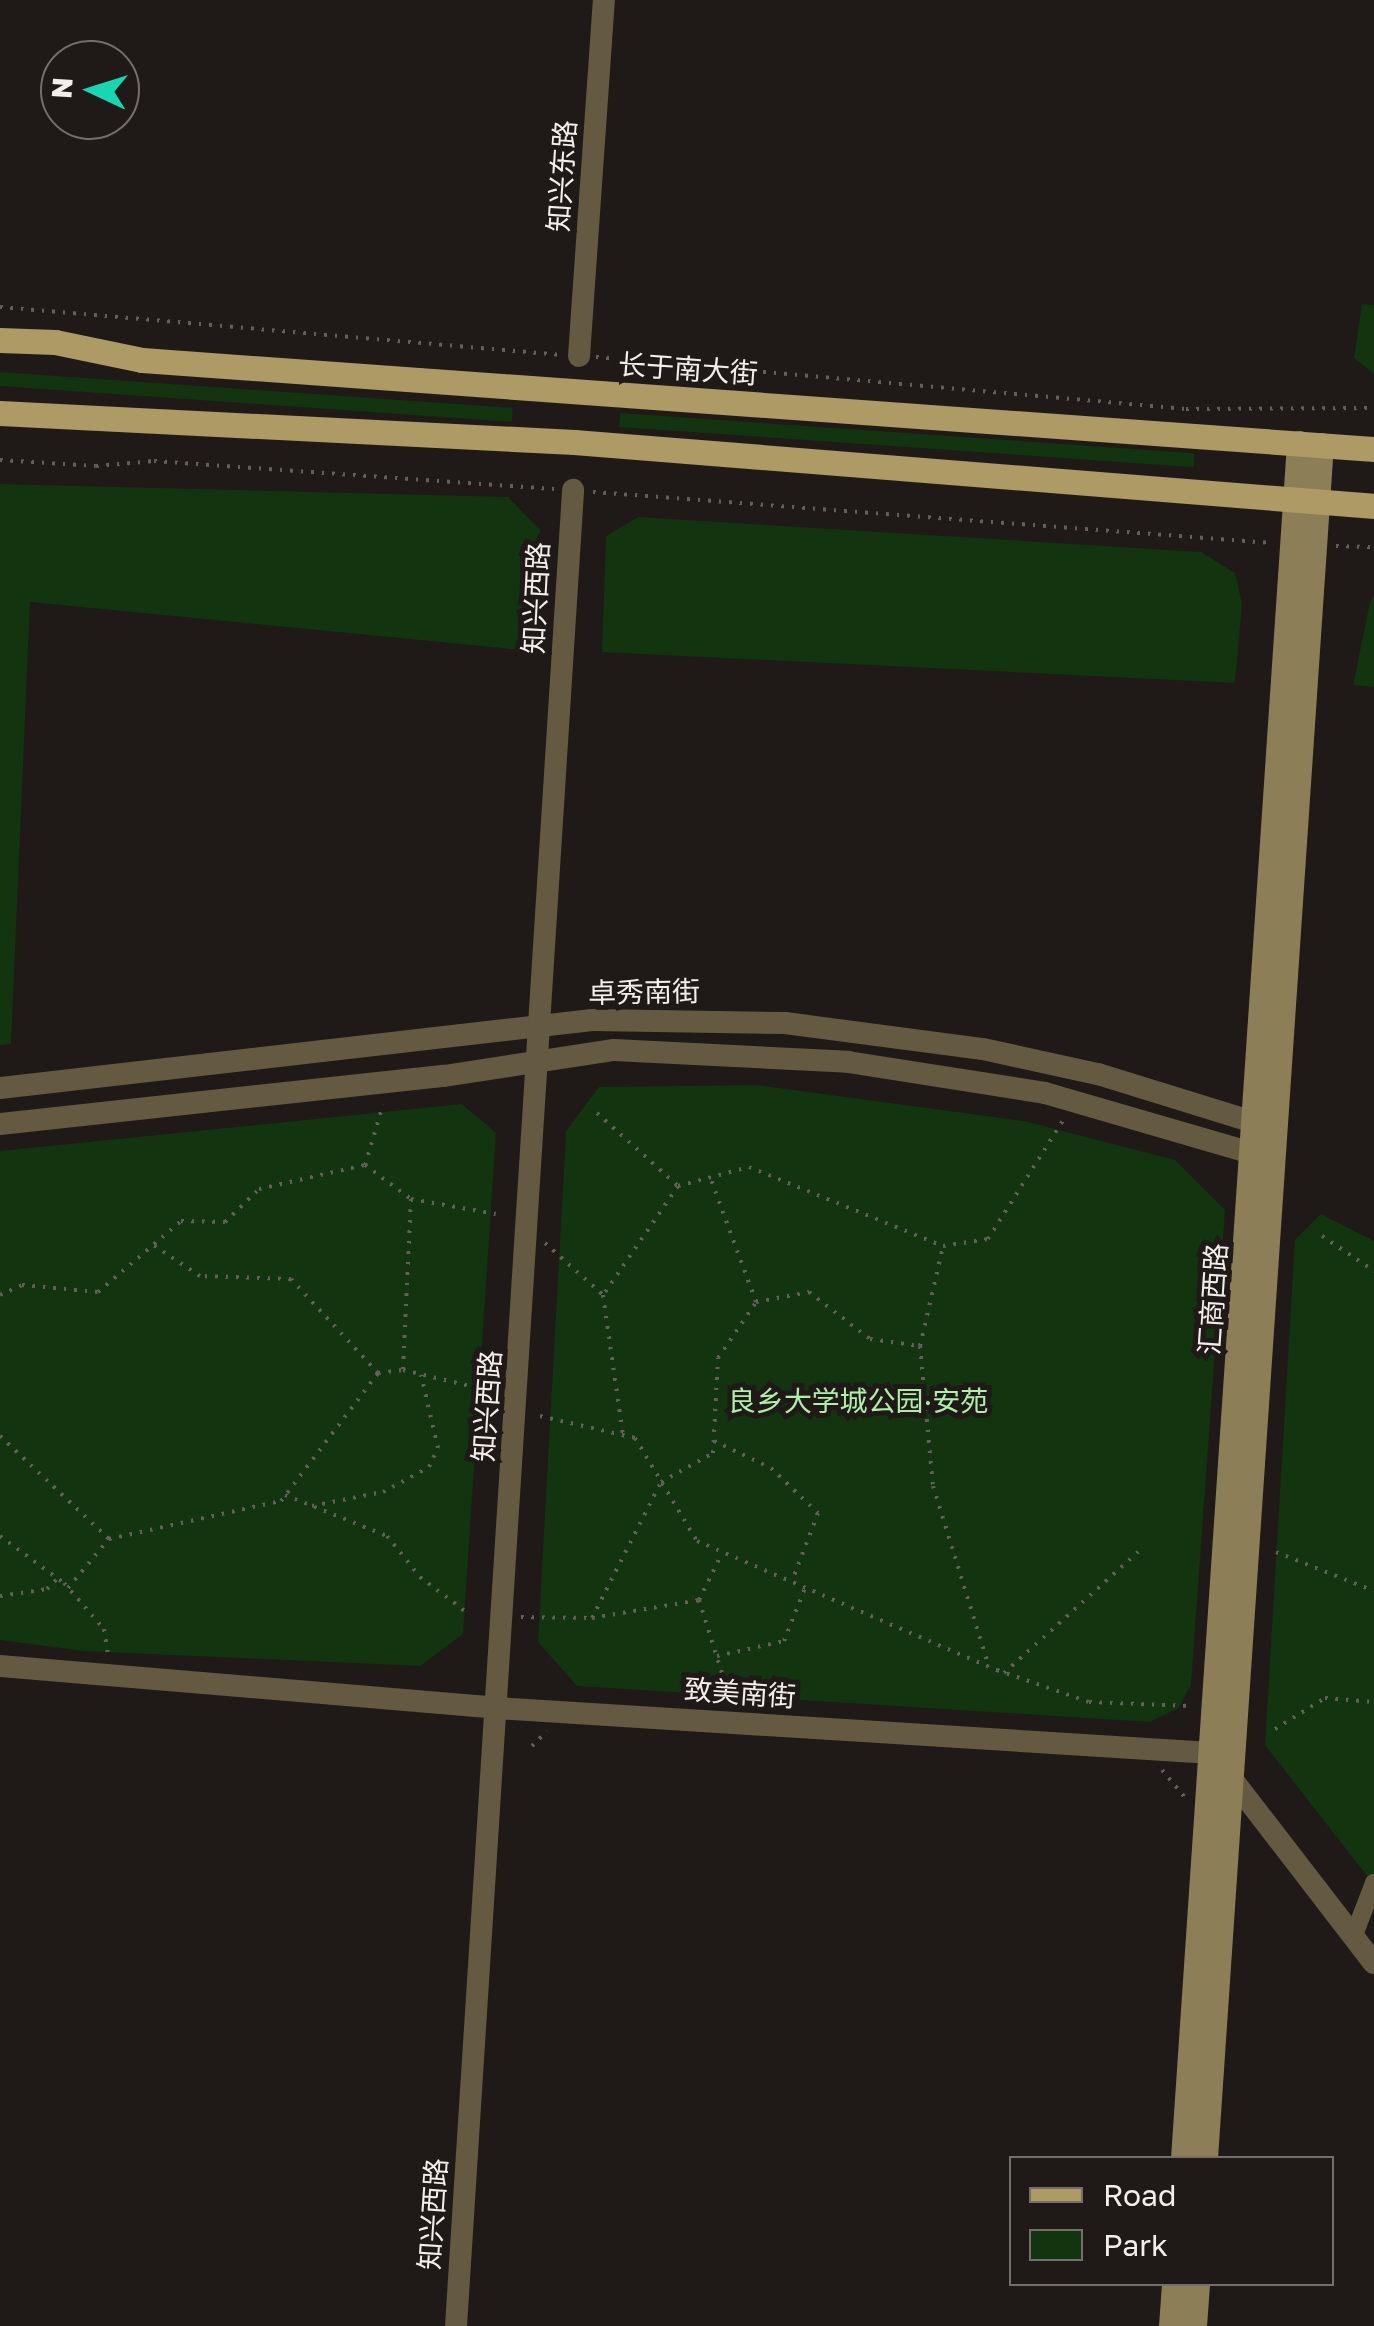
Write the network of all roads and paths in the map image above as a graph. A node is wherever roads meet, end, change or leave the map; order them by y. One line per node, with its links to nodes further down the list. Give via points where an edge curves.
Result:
1 (604, 0): 4 (street, 知兴东路)
2 (0, 307): 4 (path, 长于南大街)
3 (0, 340): 7 (main road, 长于南大街, via 55,342 142,360)
4 (579, 356): 5 (path, 长于南大街, via 1186,409)
5 (1374, 408)
6 (0, 412): 11 (main road, via 574,442)
7 (1310, 444): 8 (main road, 长于南大街); 11 (main road, 汇商西路)
8 (1374, 450)
9 (0, 460): 10 (path, via 96,466 154,461)
10 (572, 490): 13 (path); 15 (street, 知兴西路)
11 (1304, 501): 12 (main road); 13 (main road, 汇商西路)
12 (1374, 506)
13 (1301, 544): 14 (path); 22 (main road, 汇商西路)
14 (1374, 547)
15 (541, 1028): 16 (street, 知兴西路); 17 (street, 卓秀南街); 22 (street, 卓秀南街, via 592,1020 785,1022 879,1032 1098,1074)
16 (540, 1062): 21 (street, 卓秀南街); 23 (street, 卓秀南街, via 614,1050 848,1062 1044,1093); 72 (street, 知兴西路)
17 (0, 1088)
18 (383, 1105): 24 (path)
19 (597, 1113): 26 (path)
20 (1064, 1119): 32 (path, via 988,1239)
21 (0, 1124)
22 (1266, 1126): 23 (main road, 汇商西路)
23 (1264, 1156): 76 (main road, 汇商西路); 78 (main road, 汇商西路)
24 (366, 1165): 27 (path); 31 (path, via 259,1189 225,1222 182,1221)
25 (710, 1177): 26 (path); 32 (path, via 749,1167); 36 (path)
26 (678, 1186): 35 (path)
27 (411, 1199): 28 (path); 38 (path)
28 (496, 1214)
29 (1322, 1236): 33 (path)
30 (545, 1242): 35 (path)
31 (153, 1245): 34 (path, via 98,1292 22,1284); 39 (path, via 200,1276 291,1278)
32 (943, 1246): 37 (path)
33 (1374, 1271)
34 (0, 1295)
35 (603, 1295): 43 (path)
36 (756, 1302): 37 (path, via 809,1292 870,1339); 45 (path, via 718,1358)
37 (920, 1346): 67 (path, via 933,1486)
38 (403, 1370): 39 (path); 40 (path)
39 (378, 1373): 47 (path)
40 (421, 1374): 41 (path); 48 (path, via 438,1448 429,1466 384,1492)
41 (487, 1390)
42 (540, 1416): 43 (path)
43 (623, 1435): 46 (path, via 636,1438)
44 (0, 1436): 50 (path)
45 (714, 1441): 46 (path, via 713,1453); 55 (path, via 771,1468 818,1513)
46 (662, 1482): 51 (path, via 697,1542); 63 (path)
47 (285, 1496): 48 (path); 50 (path)
48 (312, 1506): 61 (path, via 387,1536 420,1577)
49 (0, 1536): 54 (path)
50 (109, 1538): 56 (path)
51 (723, 1552): 55 (path); 60 (path)
52 (1138, 1552): 68 (path)
53 (1276, 1552): 58 (path)
54 (58, 1579): 56 (path); 59 (path, via 47,1589)
55 (792, 1582): 57 (path)
56 (68, 1588): 65 (path, via 104,1629)
57 (805, 1588): 64 (path, via 784,1641); 67 (path)
58 (1374, 1592)
59 (0, 1596)
60 (699, 1600): 63 (path); 64 (path)
61 (469, 1614)
62 (521, 1617): 63 (path)
63 (592, 1618)
64 (717, 1656): 69 (path)
65 (109, 1658)
66 (0, 1666): 72 (street, 致美南街)
67 (989, 1667): 68 (path)
68 (1004, 1673): 71 (path, via 1089,1702)
69 (724, 1680)
70 (1374, 1702): 74 (path, via 1326,1698)
71 (1190, 1706)
72 (496, 1708): 76 (street, 致美南街); 87 (street, 知兴西路)
73 (551, 1727): 75 (path)
74 (1276, 1728)
75 (532, 1746)
76 (1212, 1753): 78 (street); 83 (main road, 汇商西路)
77 (1158, 1766): 79 (path)
78 (1232, 1770): 81 (street); 84 (main road, 汇商西路)
79 (1192, 1805)
80 (1374, 1883): 81 (street)
81 (1354, 1934): 82 (street)
82 (1374, 1963)
83 (1183, 2156)
84 (1205, 2156)
85 (1174, 2286): 88 (main road)
86 (1197, 2286): 89 (main road)
87 (456, 2326)
88 (1171, 2326)
89 (1194, 2326)

